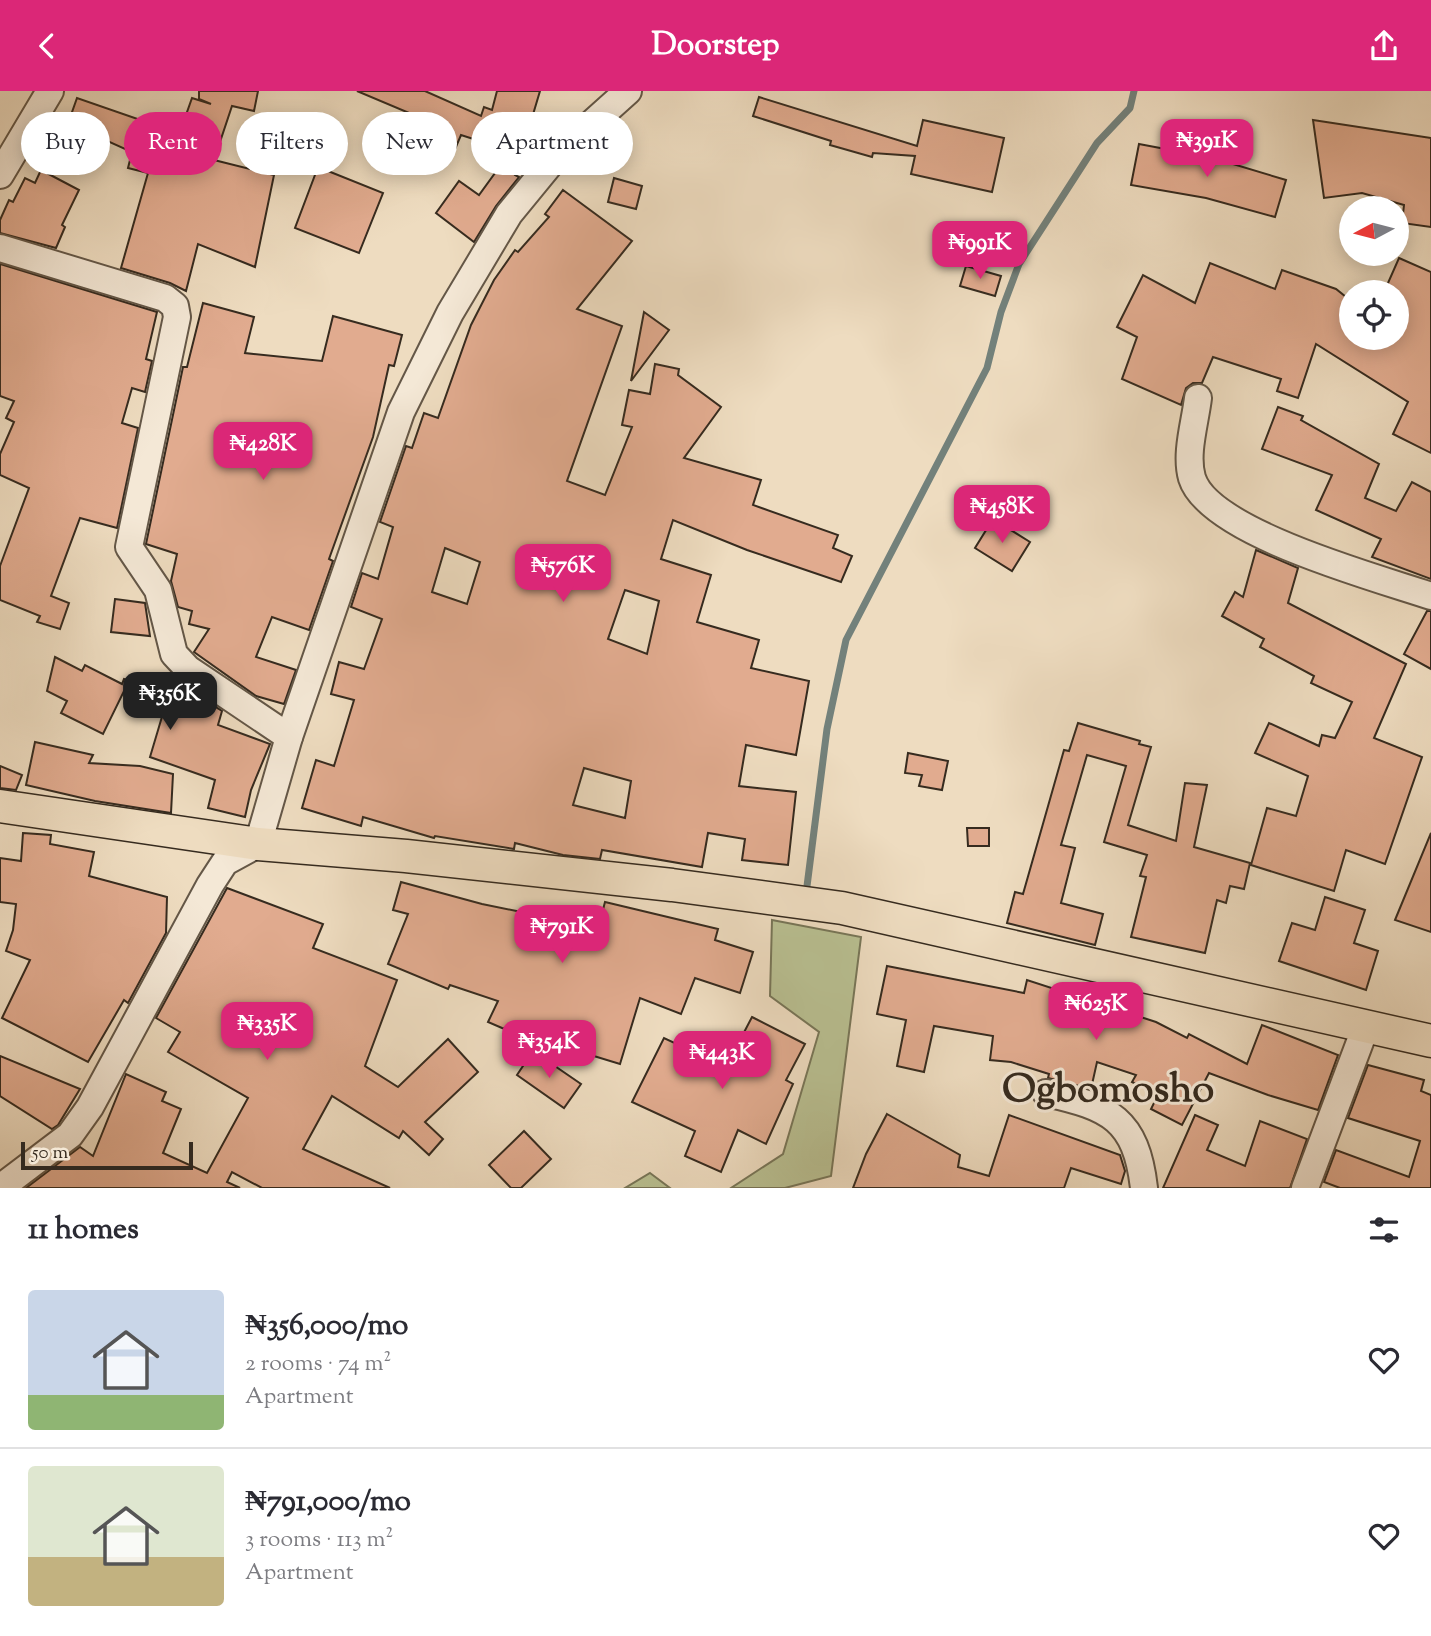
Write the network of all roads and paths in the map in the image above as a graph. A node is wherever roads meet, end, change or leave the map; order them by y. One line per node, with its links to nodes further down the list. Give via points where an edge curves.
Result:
1 (50, 91): 3 (street)
2 (628, 91): 7 (street, via 559,153 509,214 450,313 401,412)
3 (0, 175)
4 (0, 248): 7 (street, via 165,298 175,306 177,317 130,547 158,590 174,654 188,669)
5 (1198, 398): 6 (street, via 1189,459 1192,479 1208,501 1238,525 1291,548)
6 (1431, 596)
7 (289, 737): 9 (street)
8 (0, 806): 9 (main road)
9 (258, 843): 10 (main road, via 658,883 842,908); 13 (street, via 225,862 210,885 90,1107 70,1135)
10 (1366, 1026): 11 (main road); 15 (street)
11 (1431, 1041)
12 (1046, 1093): 14 (street, via 1087,1102 1117,1119 1140,1153)
13 (0, 1188)
14 (1144, 1188)
15 (1305, 1188)

